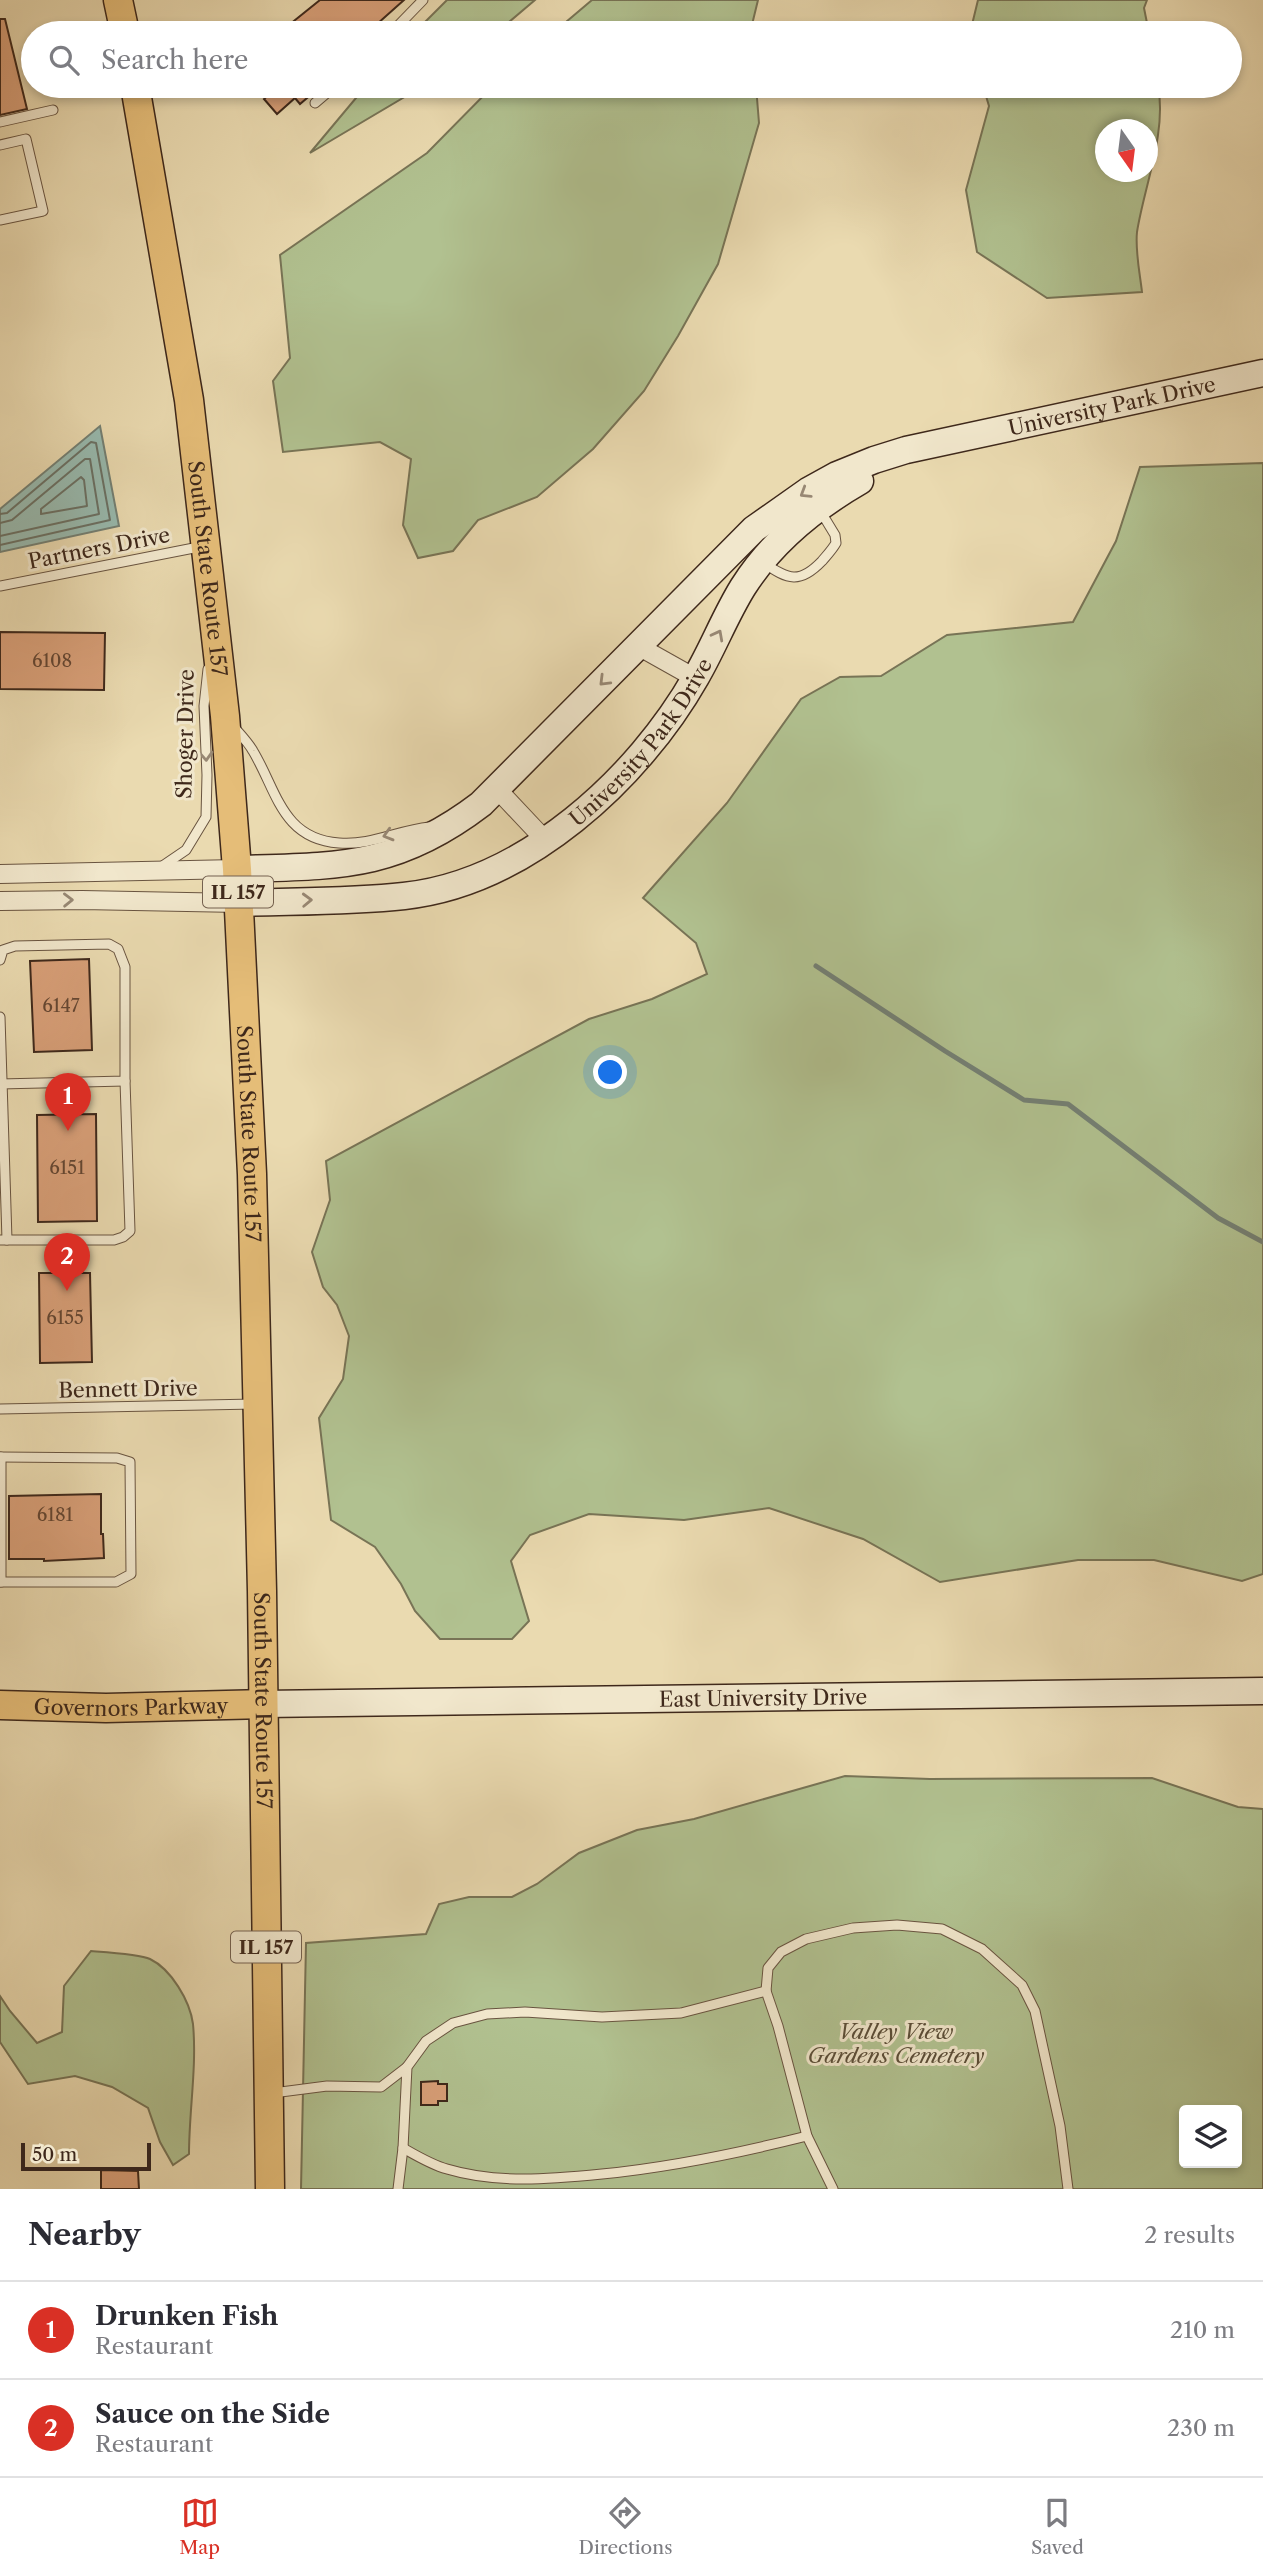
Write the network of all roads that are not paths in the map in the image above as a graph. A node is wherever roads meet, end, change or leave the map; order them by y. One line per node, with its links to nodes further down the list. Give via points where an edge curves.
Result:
1 (118, 0): 3 (main road)
2 (423, 0): 4 (lane)
3 (122, 21)
4 (403, 21)
5 (137, 98): 15 (main road, South State Route 157 / IL 157, via 187,387)
6 (321, 98): 7 (lane)
7 (315, 103)
8 (53, 110): 9 (lane)
9 (0, 122)
10 (0, 145): 11 (lane, via 26,138 43,211)
11 (0, 220)
12 (1263, 373): 13 (street, University Park Drive)
13 (961, 438): 14 (street, University Park Drive, via 876,472); 19 (street, University Park Drive, one-way to 19, via 874,460 808,491 754,529)
14 (818, 508): 16 (street, University Park Drive); 16 (lane, via 836,543 812,571 788,577)
15 (205, 545): 17 (lane, Partners Drive); 18 (main road, South State Route 157 / IL 157)
16 (763, 562): 20 (street, University Park Drive, one-way to 16, via 743,586)
17 (0, 586)
18 (213, 615): 21 (main road, South State Route 157 / IL 157); 26 (lane, Shoger Drive, one-way to 26, via 204,706 206,817 186,850)
19 (638, 646): 20 (street); 22 (street, University Park Drive, one-way to 22)
20 (695, 678): 24 (street, University Park Drive, via 640,755)
21 (225, 716): 23 (lane, one-way to 21, via 339,844 309,835 290,821 276,802 252,748); 25 (main road, South State Route 157 / IL 157)
22 (497, 789): 23 (street, University Park Drive); 24 (street)
23 (455, 824): 25 (street, University Park Drive, via 418,844 359,863)
24 (547, 841): 29 (street, University Park Drive, one-way to 24, via 405,896 485,874)
25 (237, 869): 26 (street); 29 (main road, South State Route 157 / IL 157)
26 (153, 872): 27 (street)
27 (0, 874)
28 (0, 901): 29 (street, one-way to 29)
29 (239, 903): 35 (main road, South State Route 157 / IL 157)
30 (0, 960): 32 (lane, via 3,950 15,946 109,944 118,949 125,967)
31 (0, 1017): 33 (lane)
32 (125, 1082): 33 (lane); 34 (lane, via 130,1231 114,1240)
33 (1, 1084): 34 (lane)
34 (3, 1240)
35 (257, 1404): 36 (lane, Bennett Drive); 40 (main road, South State Route 157 / IL 157)
36 (0, 1409)
37 (1, 1457): 38 (lane); 38 (lane, via 130,1462 131,1574 116,1582)
38 (1, 1582)
39 (1263, 1691): 40 (street, East University Drive)
40 (264, 1704): 41 (main road, Governors Parkway); 44 (main road, South State Route 157 / IL 157)
41 (0, 1705)
42 (766, 1991): 43 (lane, via 681,2013 602,2017 487,2014 453,2023 426,2041); 45 (lane); 47 (lane, via 768,1968 781,1952 806,1939 853,1928 942,1929 982,1949 1022,1985 1035,2011 1060,2126)
43 (407, 2067): 44 (lane, via 381,2087 327,2086); 46 (lane)
44 (269, 2093): 48 (main road, South State Route 157 / IL 157)
45 (807, 2136): 46 (lane, via 679,2164 524,2180 446,2169); 50 (lane)
46 (403, 2148): 49 (lane)
47 (1065, 2188)
48 (270, 2189)
49 (398, 2189)
50 (833, 2189)

